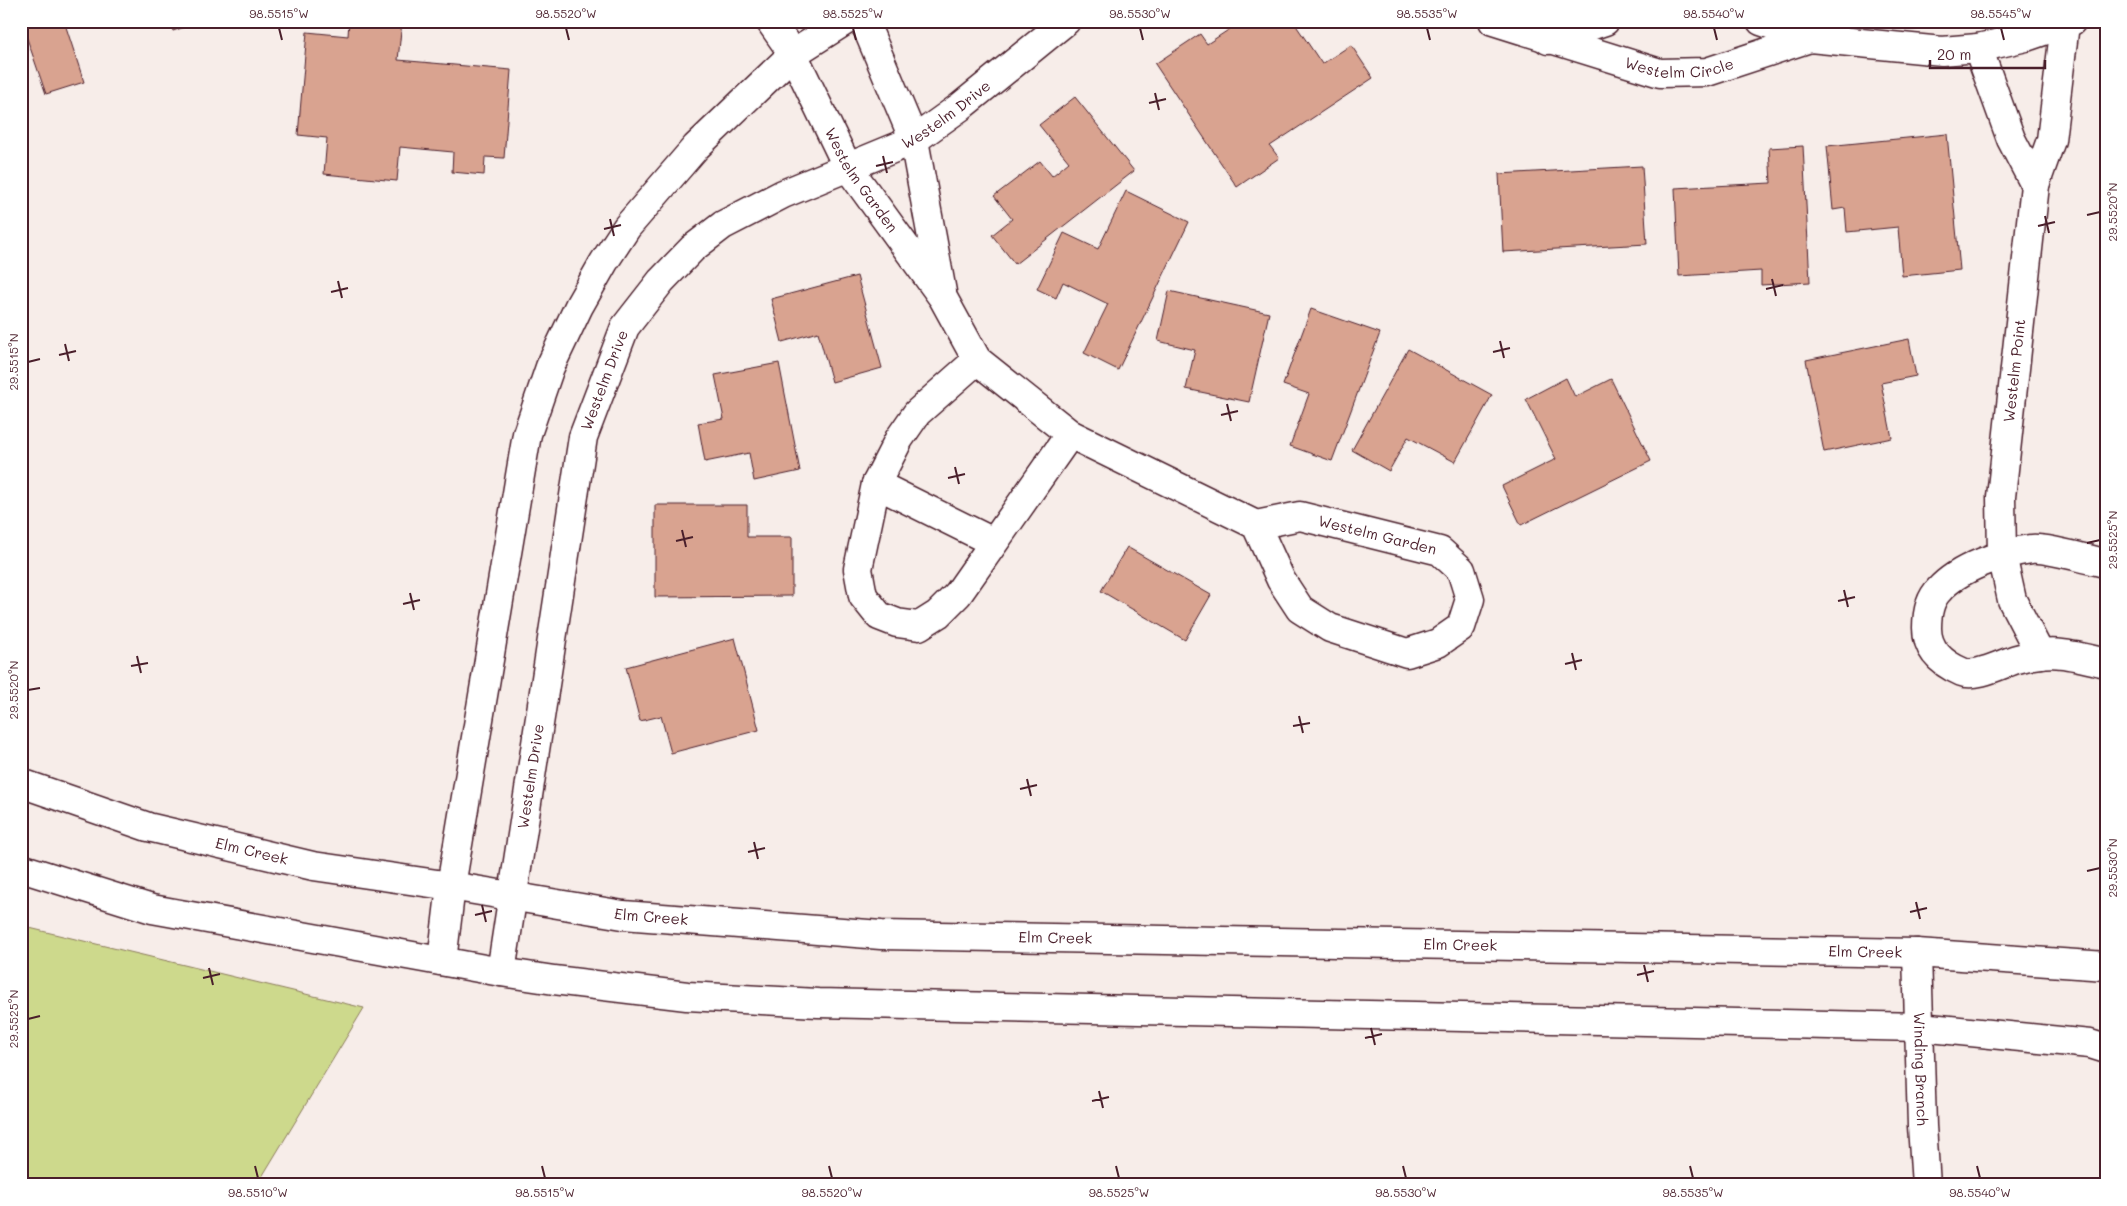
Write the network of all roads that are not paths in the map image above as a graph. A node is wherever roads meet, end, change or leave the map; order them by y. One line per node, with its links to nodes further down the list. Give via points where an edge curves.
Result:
1 (770, 21): 12 (street, Westelm Garden)
2 (845, 21): 12 (street)
3 (864, 21): 13 (street, Westelm Garden)
4 (1066, 21): 13 (street, Westelm Drive)
5 (1493, 21): 10 (street, Westelm Circle)
6 (1605, 21): 10 (street)
7 (1761, 21): 9 (street, Westelm Circle)
8 (2068, 22): 11 (street, Westelm Circle, via 2026,37); 15 (street, Westelm Point, via 2051,140)
9 (1810, 38): 10 (street, Westelm Circle, via 1707,72 1660,73); 11 (street, Westelm Circle, via 1942,51)
10 (1548, 40)
11 (1978, 48): 15 (street, via 2011,139)
12 (793, 54): 14 (street, Westelm Garden); 28 (street, via 696,147 628,228 578,306 550,367 527,434)
13 (914, 140): 14 (street, Westelm Drive); 16 (street, Westelm Garden)
14 (847, 166): 16 (street, Westelm Garden); 29 (street, Westelm Drive, via 723,225 693,248 624,327 583,437)
15 (2035, 185): 22 (street, Westelm Point, via 2001,497)
16 (944, 298): 17 (street, Westelm Garden)
17 (977, 360): 18 (street, Westelm Garden); 19 (street, via 917,413 898,439)
18 (1070, 434): 20 (street, Westelm Garden); 21 (street)
19 (876, 484): 21 (street); 21 (street, via 858,569 863,596 879,616 919,626 938,614 958,594)
20 (1256, 525): 20 (street, Westelm Garden, via 1281,580 1300,609 1330,628 1407,653 1438,643 1461,627 1470,599 1461,570 1440,551 1300,516)
21 (993, 542)
22 (2002, 555): 23 (street, via 2033,548); 24 (street, Westelm Point, via 2012,600); 24 (street, via 1961,572 1938,590 1928,612 1927,639 1941,662 1965,674)
23 (2106, 563)
24 (2040, 654): 25 (street, via 2058,652)
25 (2106, 663)
26 (21, 783): 28 (street, Elm Creek, via 148,827 313,866)
27 (21, 868): 31 (street, via 152,908)
28 (451, 886): 29 (street, Elm Creek); 31 (street)
29 (514, 896): 30 (street, Elm Creek, via 623,915 881,934); 33 (street, Westelm Drive)
30 (1917, 953): 32 (street, Elm Creek); 34 (street, Winding Branch)
31 (442, 961): 33 (street)
32 (2106, 966)
33 (501, 972): 34 (street, via 687,996 818,1004)
34 (1920, 1027): 35 (street, via 2090,1044); 36 (street, Winding Branch)
35 (2106, 1049)
36 (1926, 1185)

